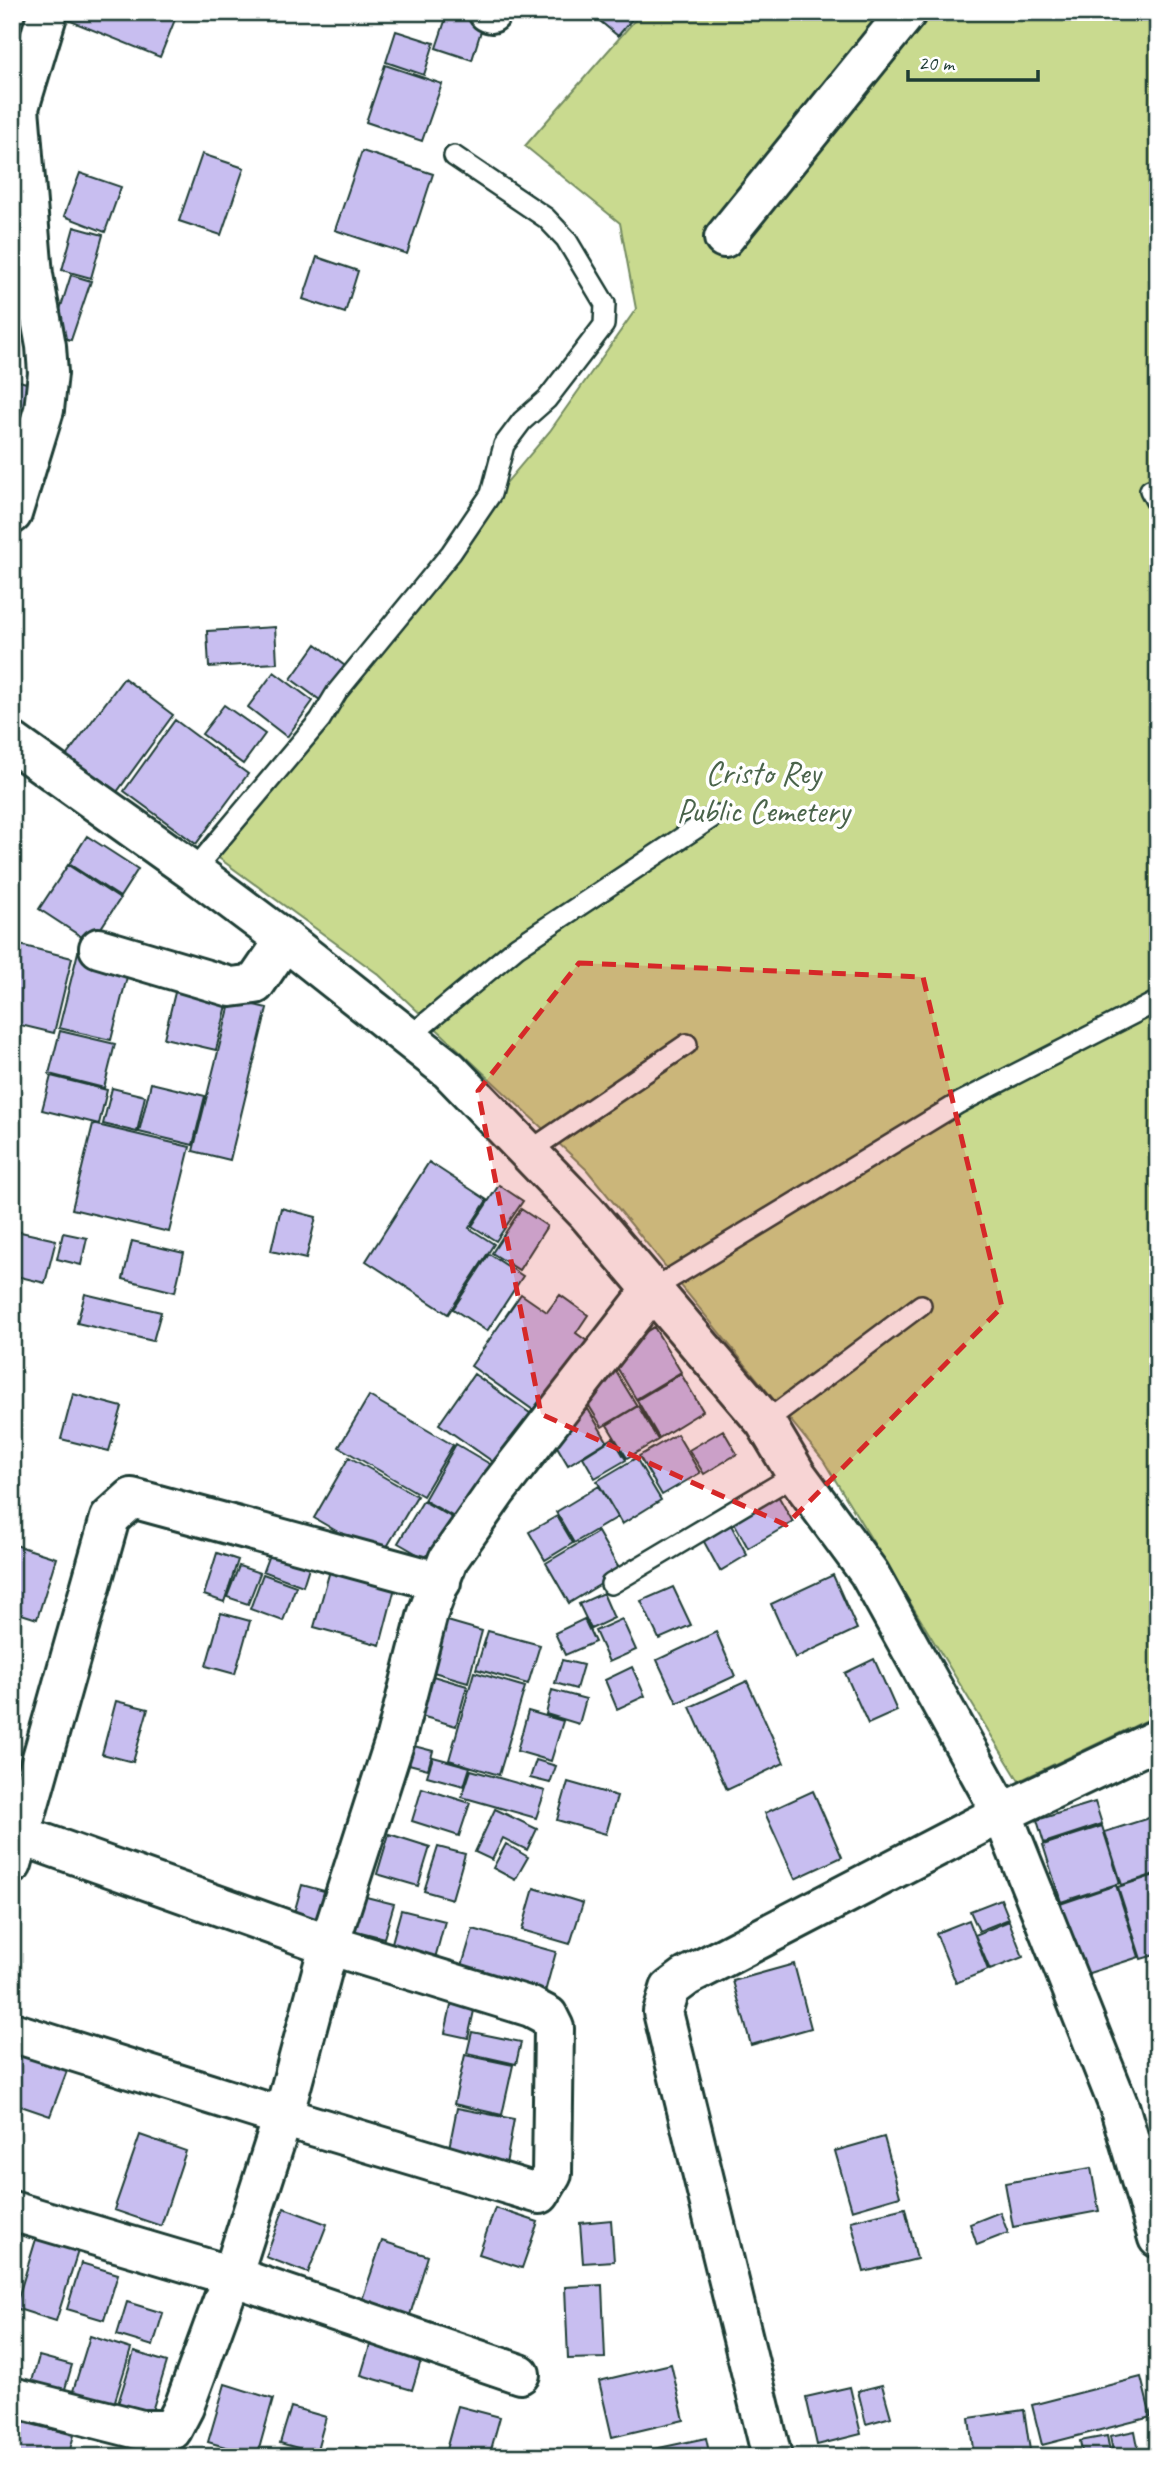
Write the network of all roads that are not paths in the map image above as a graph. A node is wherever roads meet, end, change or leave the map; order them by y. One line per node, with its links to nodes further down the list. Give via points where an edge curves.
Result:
1 (48, 12): 3 (street)
2 (907, 12): 5 (street)
3 (16, 108): 6 (street, via 48,373 44,410)
4 (454, 156): 9 (lane, via 546,218 566,239 605,304 604,325 547,399 504,445 491,494 451,553 337,692 320,720)
5 (724, 238)
6 (12, 514)
7 (12, 742): 9 (street)
8 (716, 815): 13 (lane, via 517,947)
9 (192, 871): 10 (street)
10 (285, 940): 11 (street, via 255,984 243,987); 13 (street)
11 (99, 948)
12 (1158, 1001): 16 (lane, via 959,1103)
13 (408, 1037): 15 (street, via 449,1070)
14 (687, 1044): 15 (lane)
15 (528, 1152): 16 (street)
16 (653, 1289): 18 (street); 20 (street, via 497,1490 449,1560)
17 (921, 1305): 18 (lane)
18 (765, 1422): 19 (street)
19 (796, 1474): 21 (lane); 23 (street, via 869,1573)
20 (440, 1582): 24 (street, via 132,1498 110,1518); 25 (street)
21 (611, 1584)
22 (1158, 1739): 23 (street)
23 (1002, 1812): 29 (street, via 1120,2109); 33 (street, via 670,1989 663,2012)
24 (16, 1849): 25 (street)
25 (329, 1945): 27 (street); 27 (street, via 548,2016 554,2028 552,2174 540,2194)
26 (12, 2032): 27 (street)
27 (283, 2117): 30 (street)
28 (12, 2211): 30 (street)
29 (1158, 2238)
30 (232, 2276): 31 (street); 32 (street, via 172,2430 142,2430)
31 (520, 2374)
32 (12, 2397)
33 (772, 2457)

